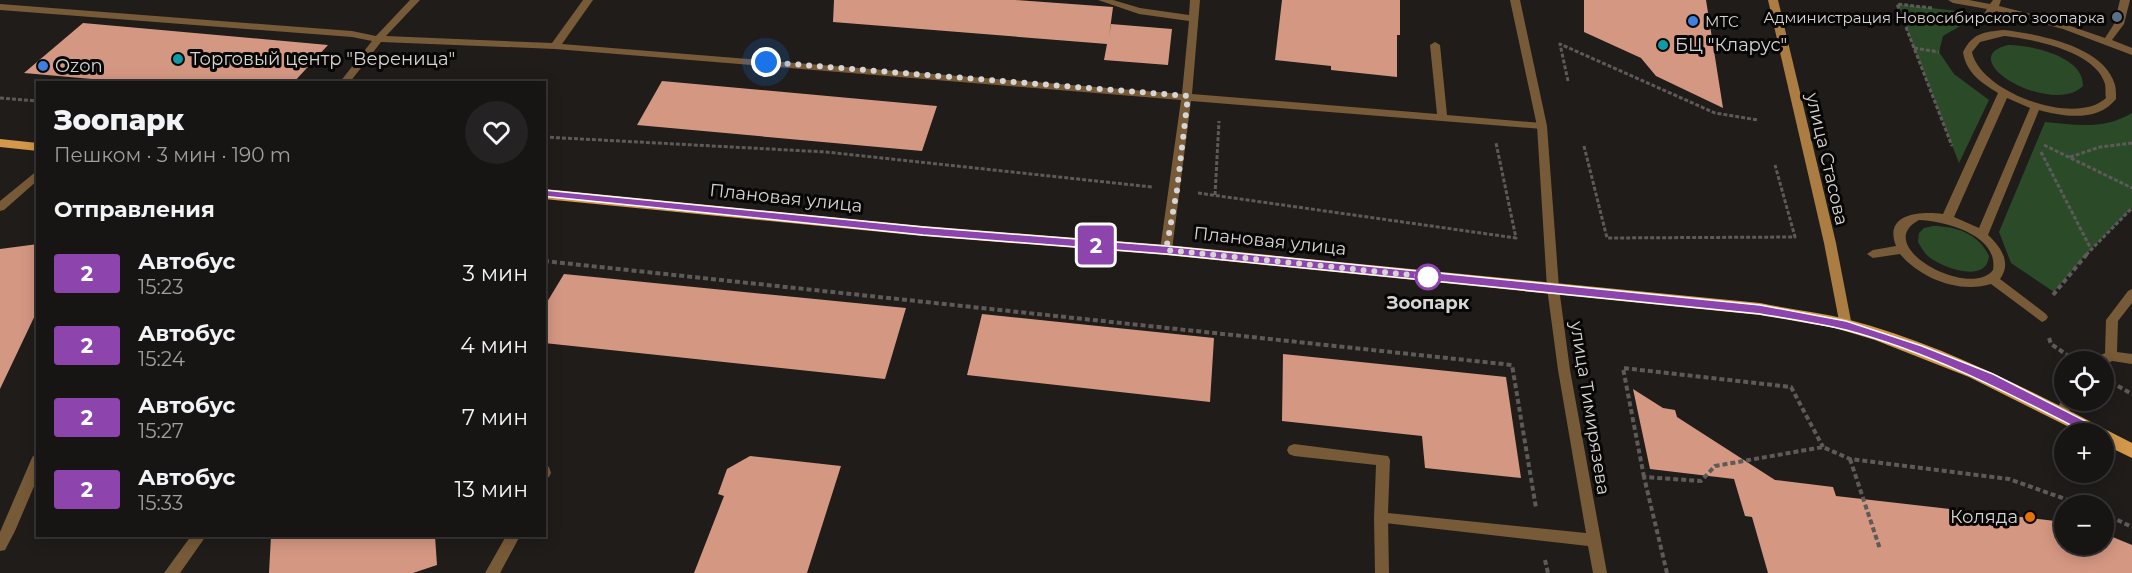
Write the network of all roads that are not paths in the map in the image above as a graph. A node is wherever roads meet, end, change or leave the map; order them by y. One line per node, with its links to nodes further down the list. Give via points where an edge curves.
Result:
1 (415, 0): 14 (street)
2 (588, 0): 18 (street)
3 (1103, 0): 11 (street, via 1139,11)
4 (1195, 0): 11 (street)
5 (1515, 0): 25 (street, улица Тимирязева)
6 (1773, 0): 40 (street, улица Стасова)
7 (1953, 0): 9 (street)
8 (2125, 0): 16 (street, via 2118,26)
9 (1995, 3): 12 (street); 13 (street)
10 (0, 7): 14 (street)
11 (1194, 19): 22 (street)
12 (1986, 19)
13 (2057, 23): 15 (street); 16 (street)
14 (378, 39): 18 (street); 20 (street)
15 (2048, 40): 21 (street, via 2004,33 1974,41 1968,50 1969,61 1977,74); 23 (street, via 2081,55 2105,74 2113,88 2111,99 2084,112)
16 (2107, 41): 19 (street)
17 (1434, 45): 24 (street)
18 (555, 46): 22 (street)
19 (2132, 52)
20 (346, 81)
21 (2004, 92): 23 (street); 31 (street)
22 (1188, 96): 24 (street); 34 (street)
23 (2036, 106): 32 (street)
24 (1443, 116): 25 (street)
25 (1542, 126): 37 (street, улица Тимирязева)
26 (0, 143): 27 (main road)
27 (36, 147)
28 (36, 176): 30 (street)
29 (546, 194): 34 (main road, Плановая улица)
30 (0, 207)
31 (1947, 219): 32 (street); 33 (street, via 1917,216 1905,221 1898,238)
32 (1982, 236): 36 (street, via 1998,253 2002,264 2000,273)
33 (1903, 249): 35 (street); 36 (street, via 1913,261 1946,279 1965,283)
34 (1166, 250): 37 (main road, Плановая улица)
35 (1873, 254)
36 (1992, 279): 39 (street)
37 (1553, 288): 40 (main road, Плановая улица, via 1760,309); 54 (street, улица Тимирязева)
38 (2132, 294): 41 (street, via 2112,320)
39 (2042, 316)
40 (1846, 326): 44 (main road, Плановая улица)
41 (2106, 351)
42 (2114, 359): 43 (street)
43 (2132, 359)
44 (2054, 403)
45 (2069, 411): 46 (main road, Плановая улица)
46 (2085, 423)
47 (2114, 442): 49 (main road)
48 (1294, 450): 51 (street, via 1383,460)
49 (2132, 451)
50 (36, 465): 55 (street)
51 (1381, 518): 54 (street); 58 (street)
52 (198, 537): 56 (street)
53 (512, 537): 57 (street)
54 (1594, 540): 59 (street, улица Тимирязева)
55 (0, 545)
56 (171, 573)
57 (492, 573)
58 (1382, 573)
59 (1600, 573)

